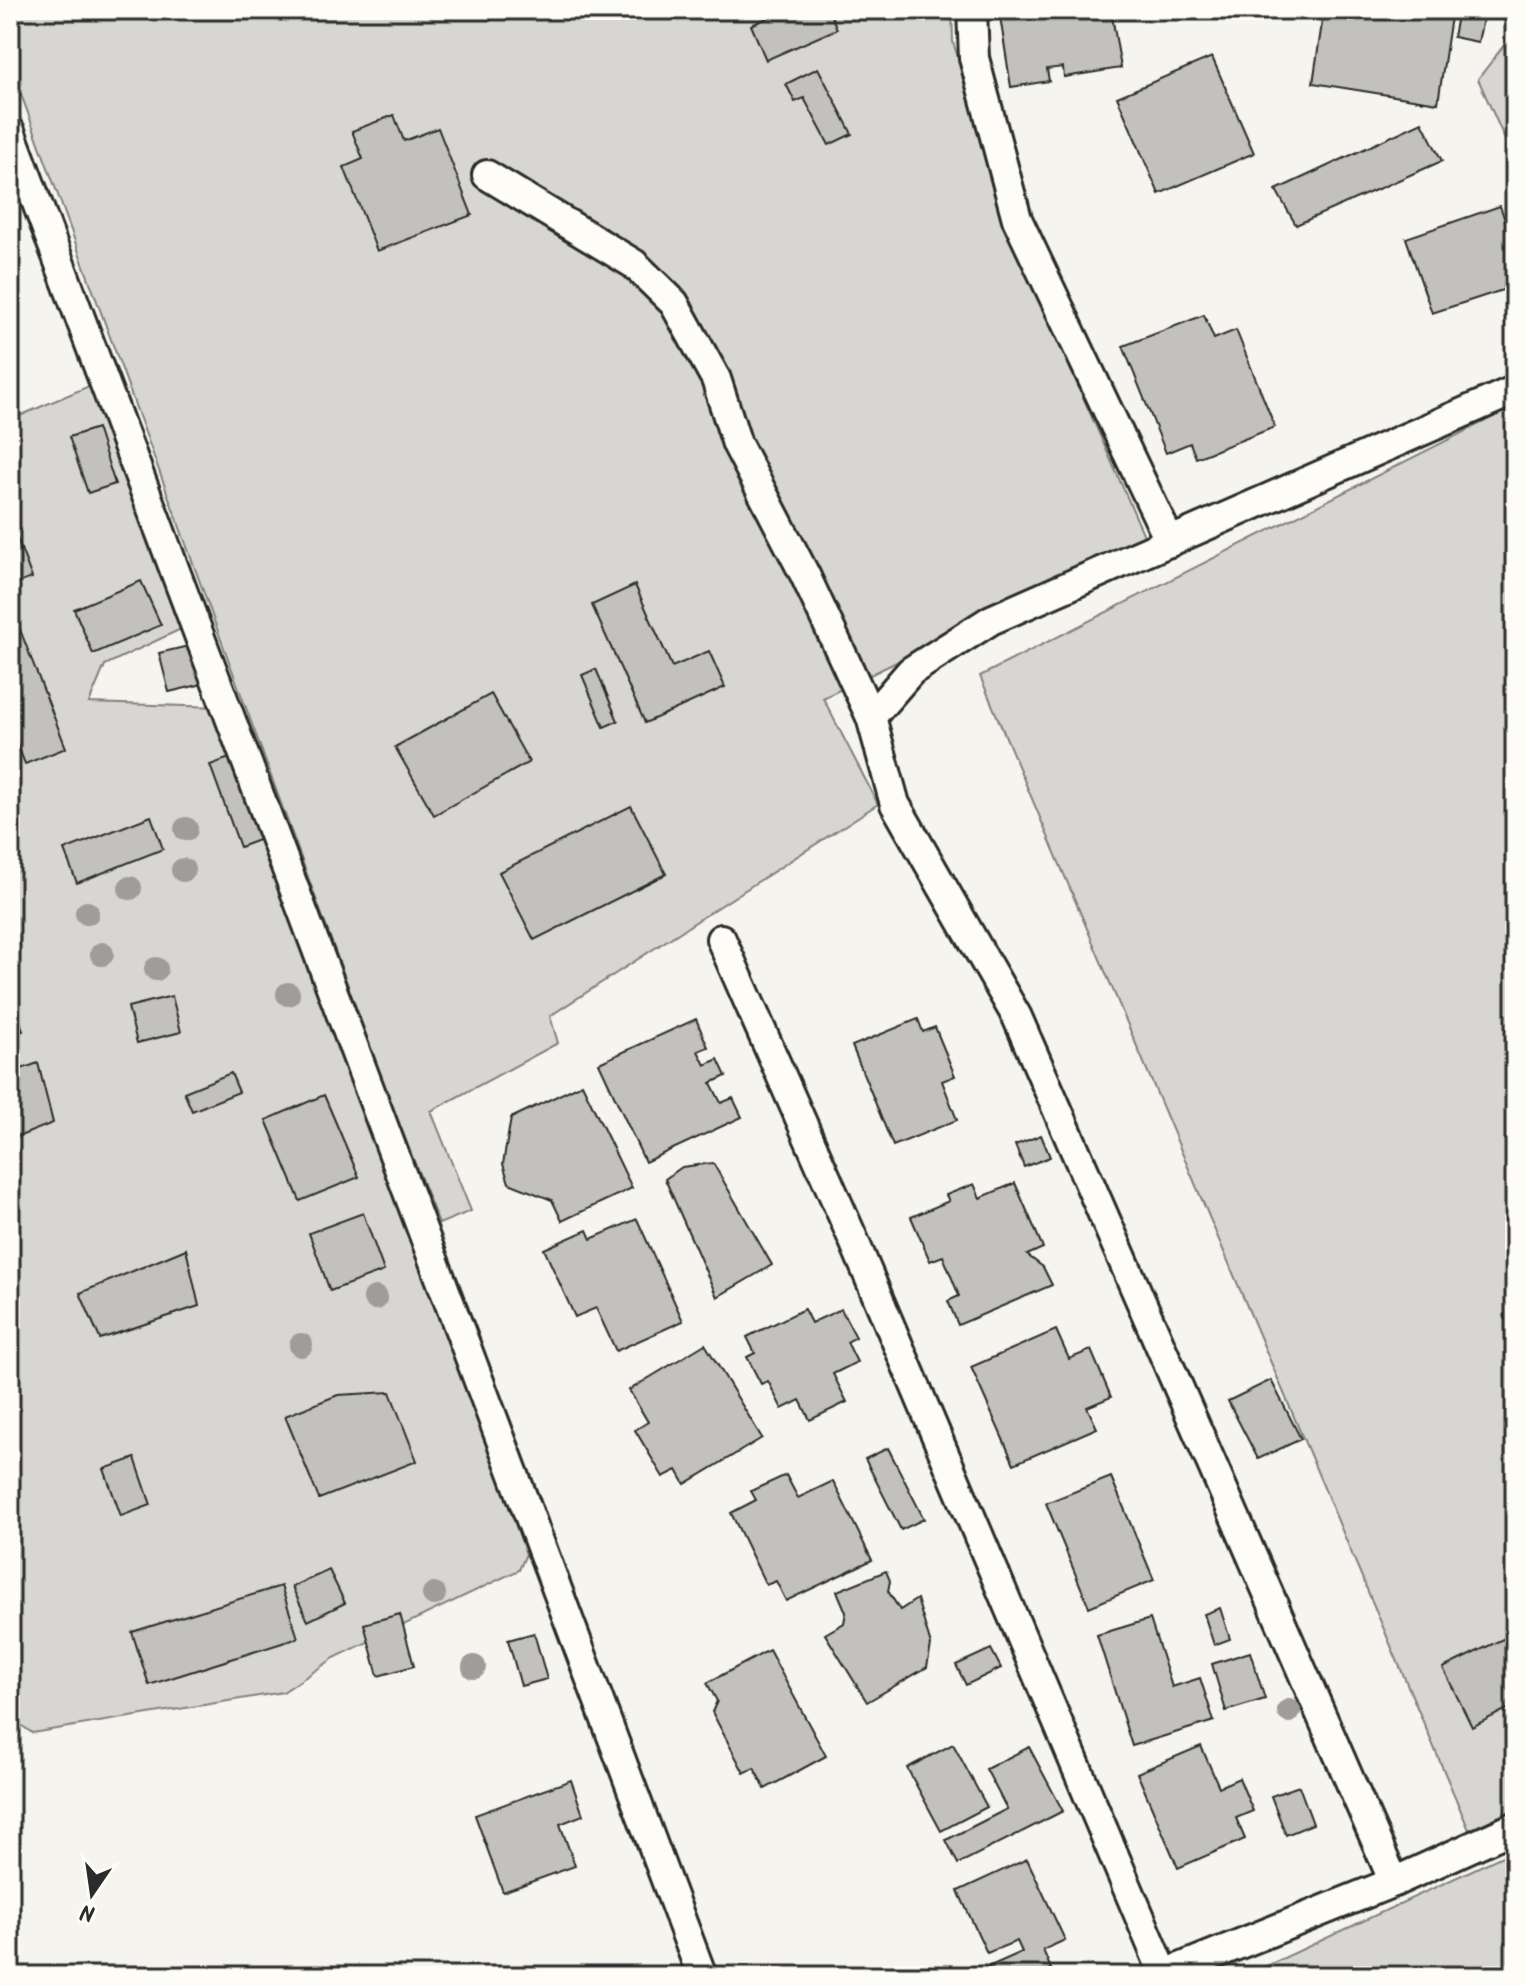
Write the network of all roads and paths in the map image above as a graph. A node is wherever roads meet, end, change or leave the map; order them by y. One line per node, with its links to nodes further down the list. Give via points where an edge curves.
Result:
1 (972, 10): 6 (street, via 974,58 1017,219)
2 (10, 131): 4 (street)
3 (487, 175): 7 (street, via 634,264 674,303 716,379 737,444)
4 (22, 197): 12 (street)
5 (1515, 390): 6 (street)
6 (1170, 542): 7 (street, via 991,620 911,671)
7 (871, 717): 10 (street, via 895,804 1017,1017)
8 (721, 939): 11 (street, via 854,1241)
9 (1515, 1827): 10 (street)
10 (1394, 1882): 11 (street)
11 (1162, 1975)
12 (702, 1976)

